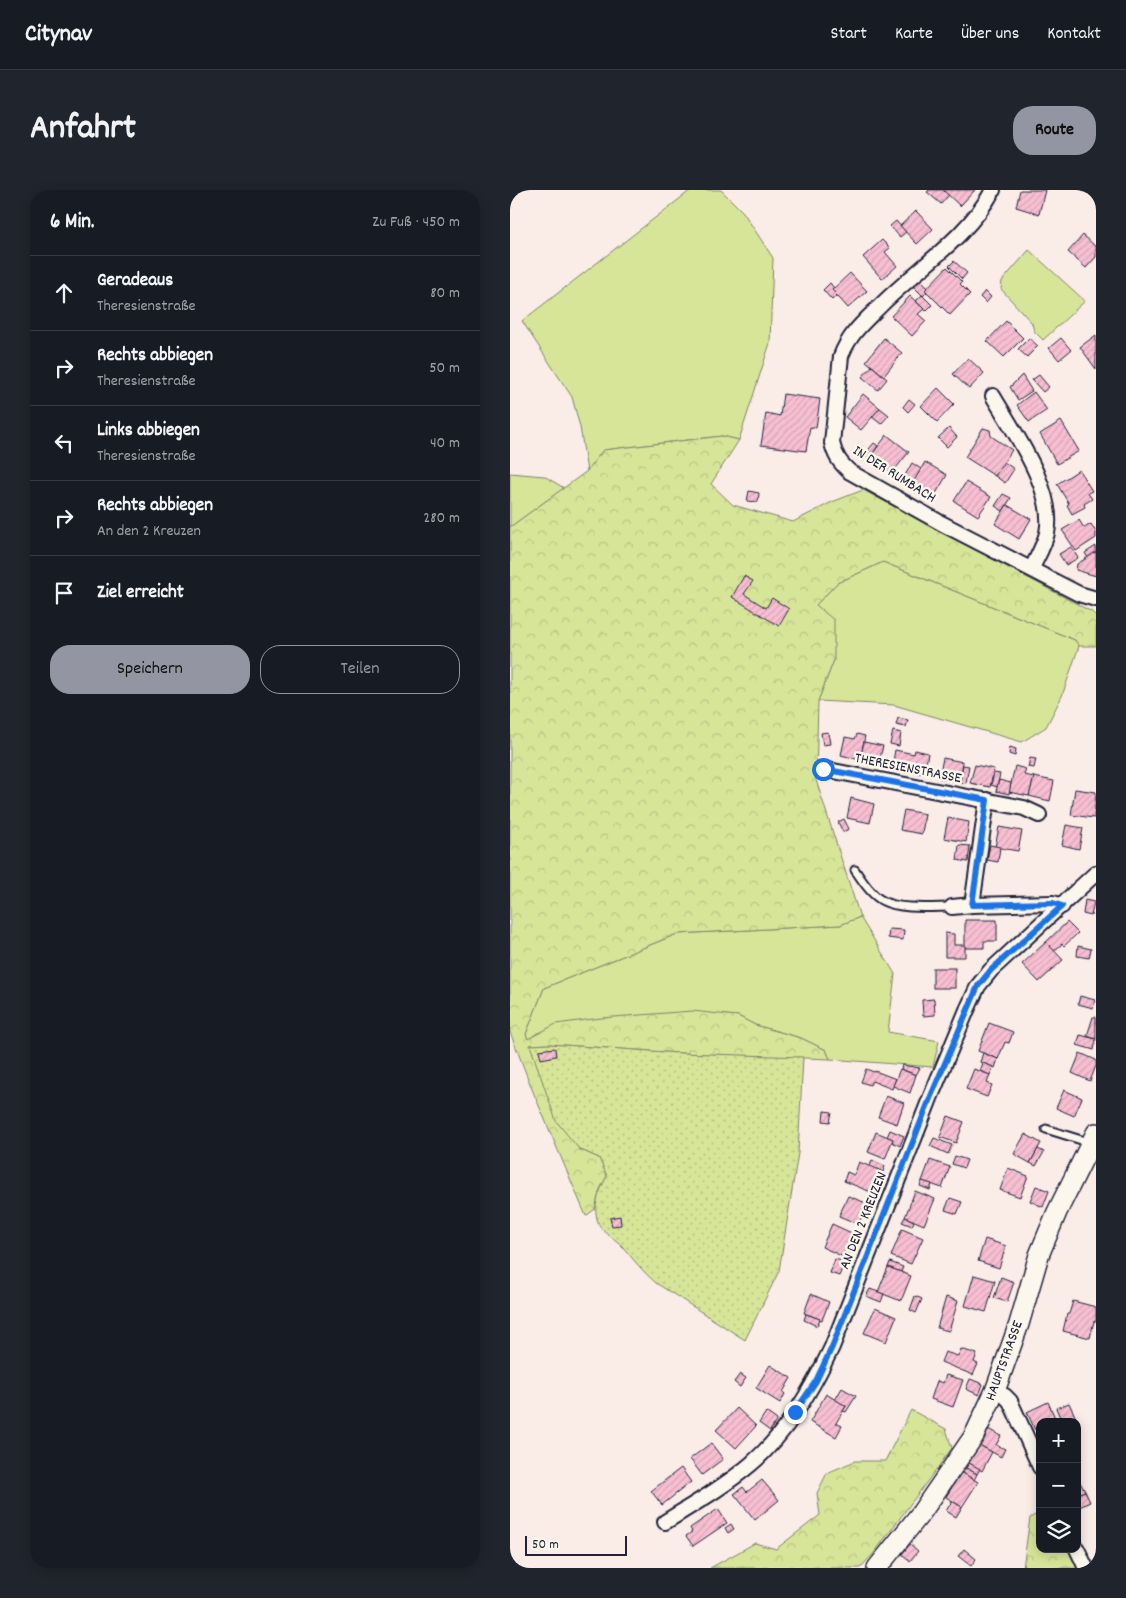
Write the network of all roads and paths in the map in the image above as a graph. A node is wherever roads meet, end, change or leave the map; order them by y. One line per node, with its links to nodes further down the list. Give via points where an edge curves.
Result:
1 (993, 190): 3 (street, IN DER RUMBACH, via 957,236 899,287 850,337 842,356 832,443 840,464 850,472 941,523)
2 (993, 396): 3 (street, via 1028,455 1044,493 1047,532)
3 (1032, 568): 4 (street, IN DER RUMBACH, via 1079,594)
4 (1096, 599)
5 (823, 769): 6 (street, THERESIENSTRASSE)
6 (987, 800): 7 (street, THERESIENSTRASSE, via 1024,808); 10 (street)
7 (1038, 815)
8 (855, 870): 12 (lane, via 882,902 906,907)
9 (1096, 873): 11 (street)
10 (972, 905): 11 (street, via 1053,903); 12 (street)
11 (1062, 906): 17 (street, AN DEN 2 KREUZEN, via 991,970 978,986 816,1381 770,1445 751,1464)
12 (952, 907)
13 (1046, 1129): 14 (lane)
14 (1094, 1138): 15 (main road, HAUPTSTRASSE, via 1039,1256)
15 (995, 1391): 16 (street, via 1010,1401); 19 (main road, HAUPTSTRASSE, via 974,1436)
16 (1038, 1463)
17 (665, 1522)
18 (1079, 1553): 20 (street)
19 (878, 1568)
20 (1086, 1568)

